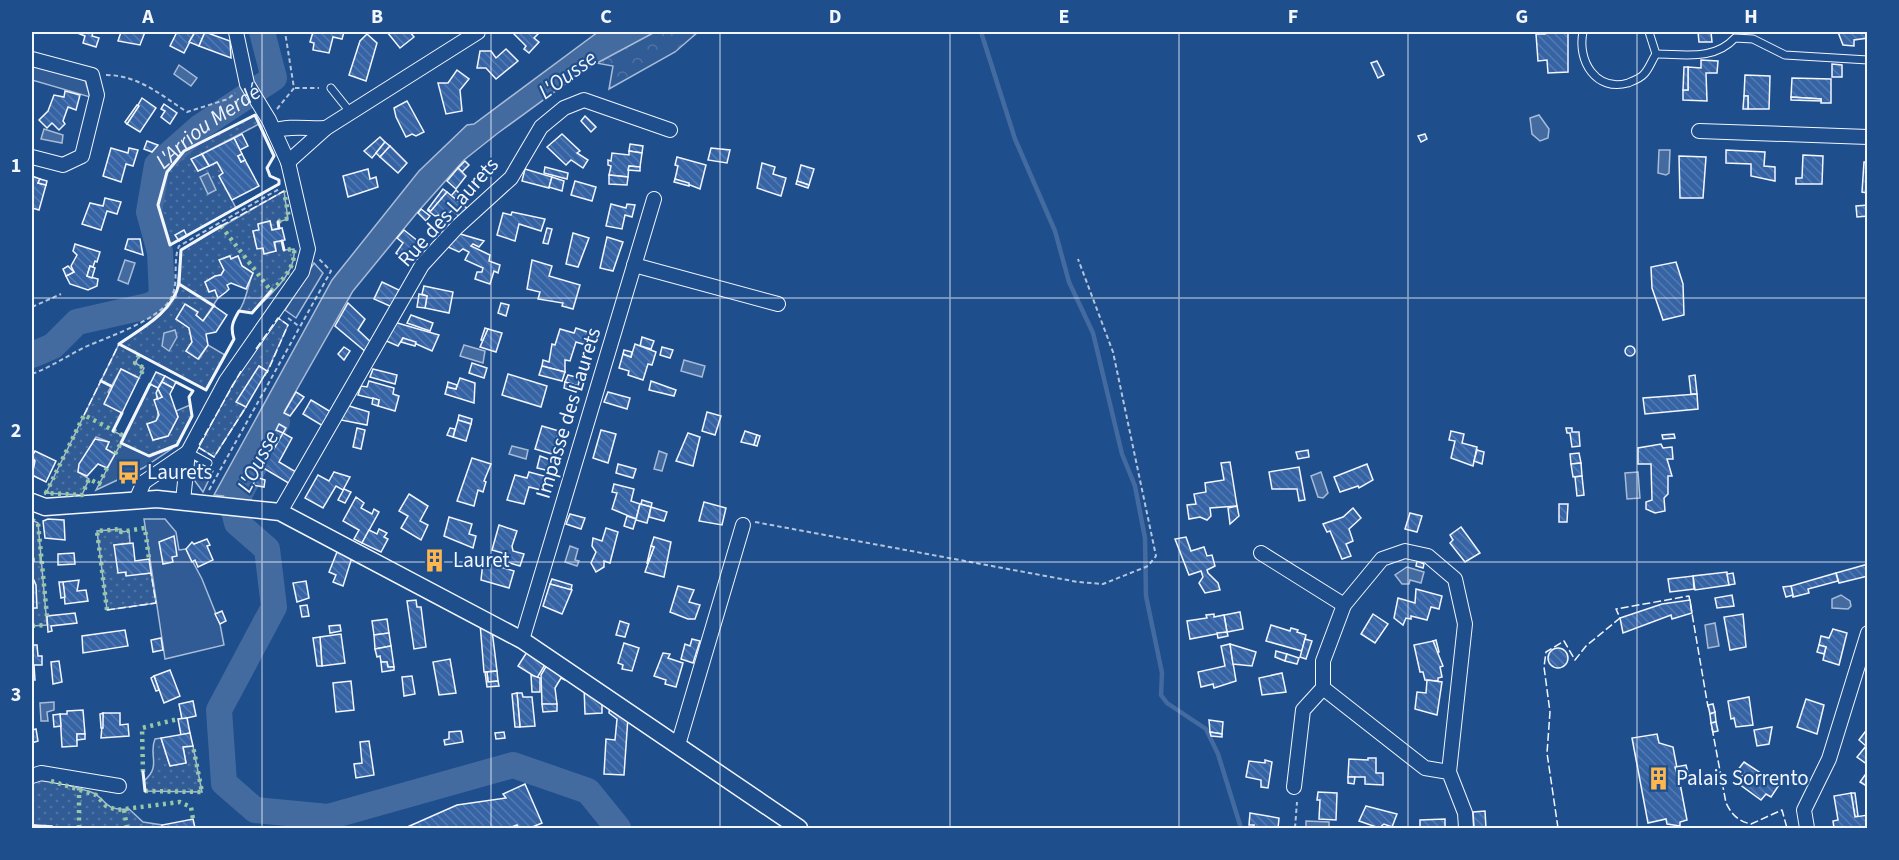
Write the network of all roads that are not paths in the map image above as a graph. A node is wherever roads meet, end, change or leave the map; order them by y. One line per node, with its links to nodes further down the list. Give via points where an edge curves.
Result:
1 (236, 32): 10 (street, via 248,86)
2 (478, 32): 9 (street)
3 (1583, 32): 5 (lane, via 1582,50 1587,64 1592,76 1602,83 1619,85 1643,76)
4 (1649, 32): 5 (lane)
5 (1656, 54): 7 (lane, via 1713,54 1734,38 1753,39 1785,55)
6 (32, 59): 15 (street, via 92,75 97,95 82,156 63,165)
7 (1868, 60)
8 (331, 88): 9 (lane)
9 (351, 113): 11 (street)
10 (269, 121): 11 (street, via 301,130); 16 (street)
11 (326, 128): 16 (street)
12 (670, 130): 25 (street, Rue des Laurets, via 584,100 564,108 540,127 511,178 422,265)
13 (1699, 131): 14 (street)
14 (1868, 136)
15 (32, 157)
16 (288, 162): 20 (street, via 308,249 302,272 226,381)
17 (654, 199): 18 (street, Impasse des Laurets)
18 (634, 264): 19 (street); 30 (street, Impasse des Laurets)
19 (778, 304)
20 (188, 452): 21 (lane); 22 (street, via 144,482); 23 (street)
21 (208, 463)
22 (136, 500): 23 (street); 24 (street, via 45,507)
23 (183, 501): 25 (street)
24 (32, 502)
25 (280, 512): 30 (street)
26 (743, 525): 32 (street)
27 (1261, 553): 28 (street)
28 (1344, 605): 31 (street, via 1323,661); 33 (street, via 1382,559 1405,551 1428,556 1455,579 1465,624)
29 (1868, 633): 39 (street, via 1829,759 1803,810)
30 (522, 640): 32 (street)
31 (1323, 688): 33 (street, via 1425,768); 36 (street, via 1303,710)
32 (678, 745): 37 (street)
33 (1449, 772): 38 (street, via 1465,813)
34 (32, 776): 35 (street, via 41,773)
35 (119, 786)
36 (1294, 787)
37 (799, 828)
38 (1466, 828)
39 (1807, 828)

